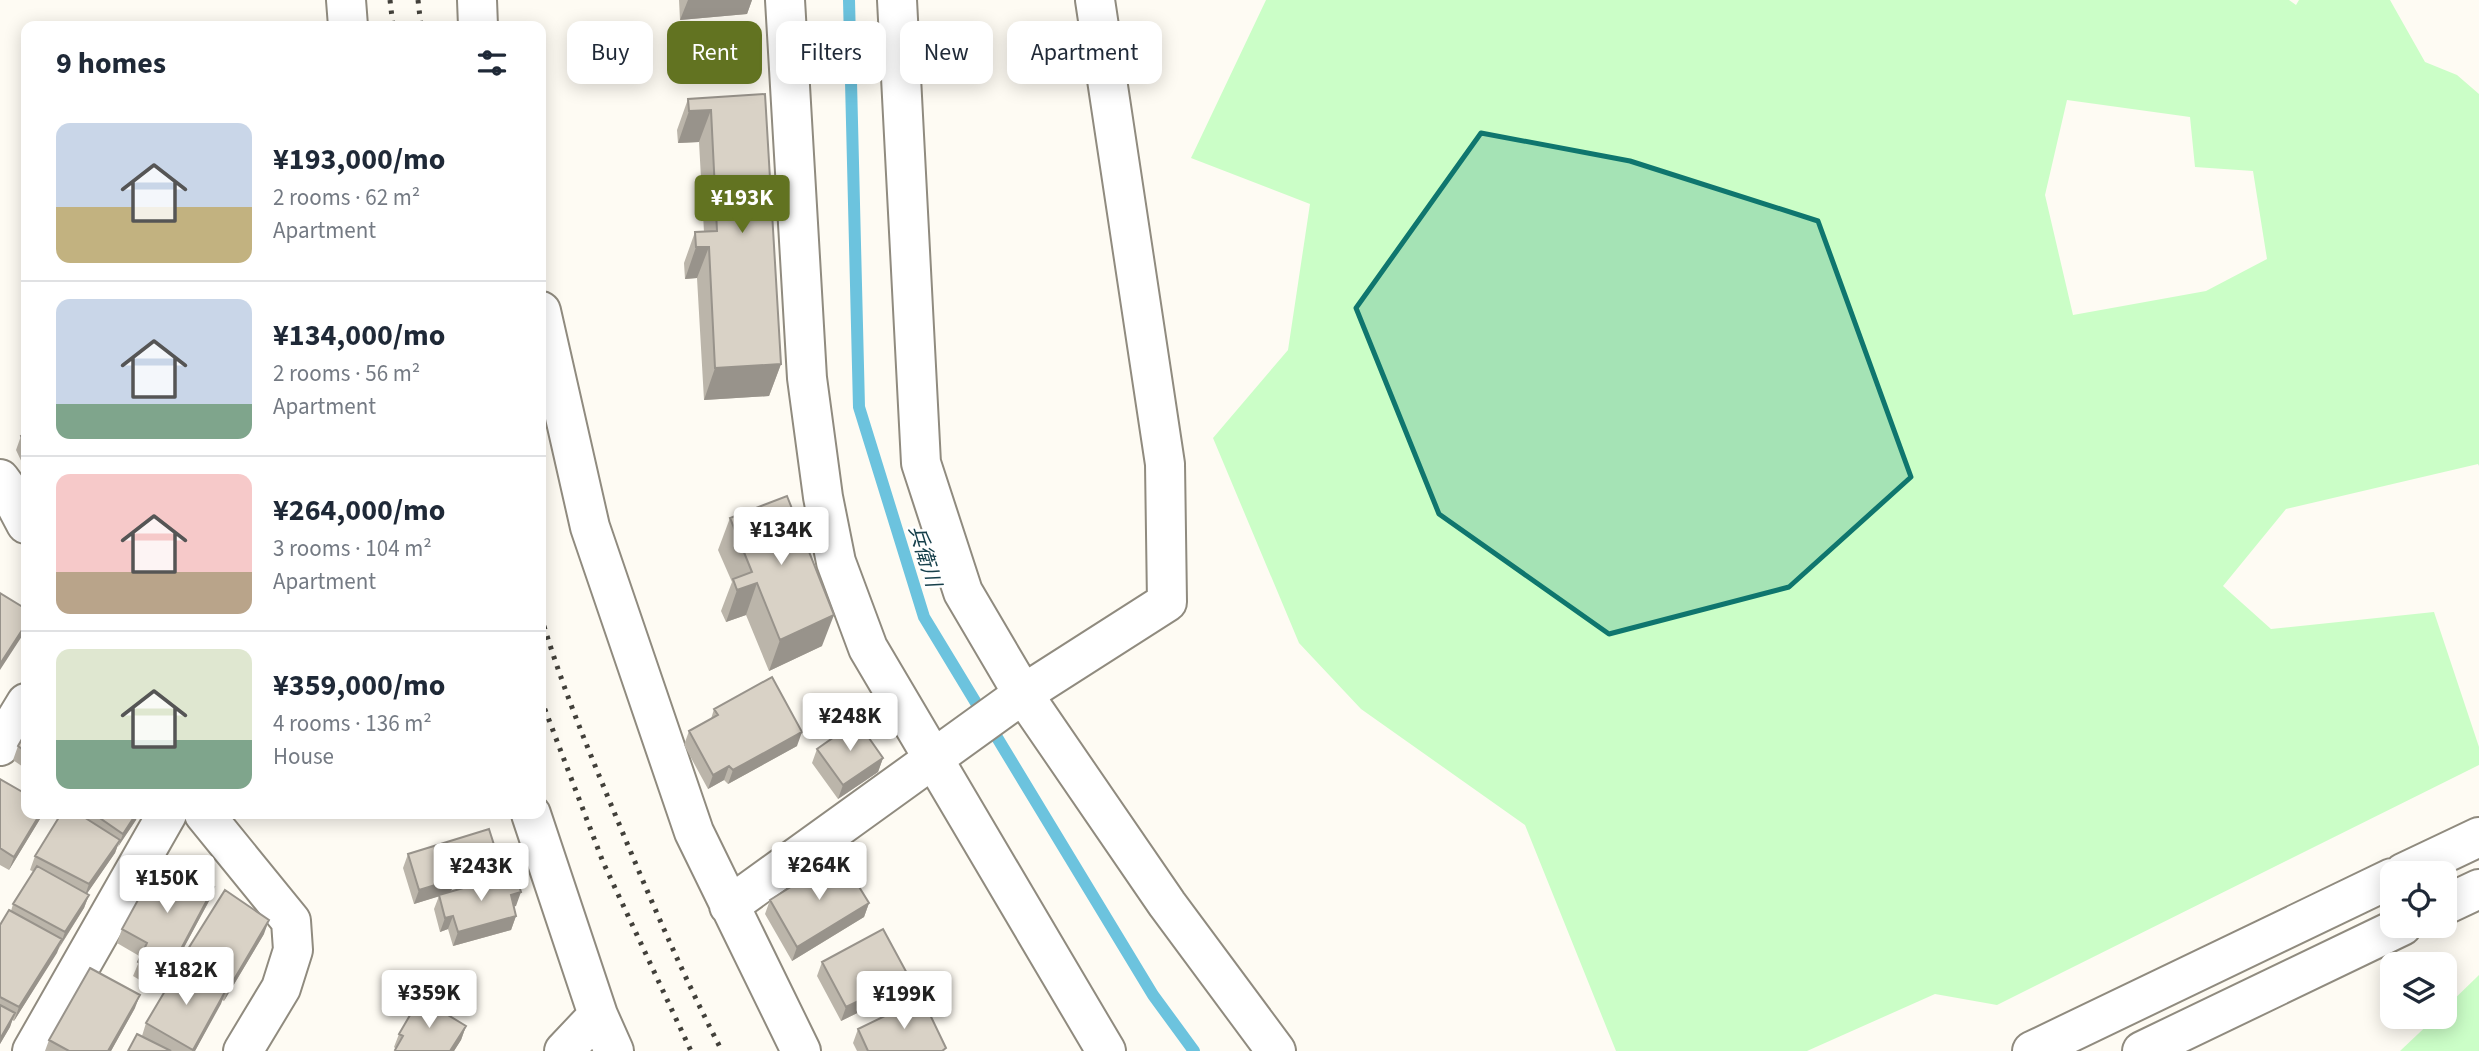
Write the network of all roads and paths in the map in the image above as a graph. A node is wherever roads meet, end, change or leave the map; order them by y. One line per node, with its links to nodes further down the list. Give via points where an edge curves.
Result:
1 (346, 0): 6 (street)
2 (477, 0): 7 (street)
3 (785, 0): 14 (street, via 807,378 836,562 868,648)
4 (897, 0): 11 (street, via 921,463 963,592)
5 (1095, 0): 11 (street, via 1165,464 1167,603)
6 (348, 21)
7 (478, 21)
8 (546, 333): 23 (street, via 590,527 694,832)
9 (0, 479): 10 (street)
10 (21, 515)
11 (1015, 699): 14 (street); 32 (street)
12 (21, 711): 13 (street)
13 (0, 746)
14 (947, 749): 23 (street); 31 (street)
15 (164, 819): 26 (street)
16 (208, 819): 27 (street, via 291,921 293,950 281,988)
17 (532, 819): 25 (street)
18 (2479, 837): 19 (street)
19 (2428, 861)
20 (2380, 884): 33 (street)
21 (2479, 889): 22 (street)
22 (2457, 899)
23 (729, 906): 30 (street)
24 (2380, 937): 34 (street)
25 (598, 1015): 28 (street); 29 (street)
26 (32, 1051)
27 (243, 1051)
28 (564, 1051)
29 (614, 1051)
30 (801, 1051)
31 (1106, 1051)
32 (1276, 1051)
33 (2032, 1051)
34 (2142, 1051)

